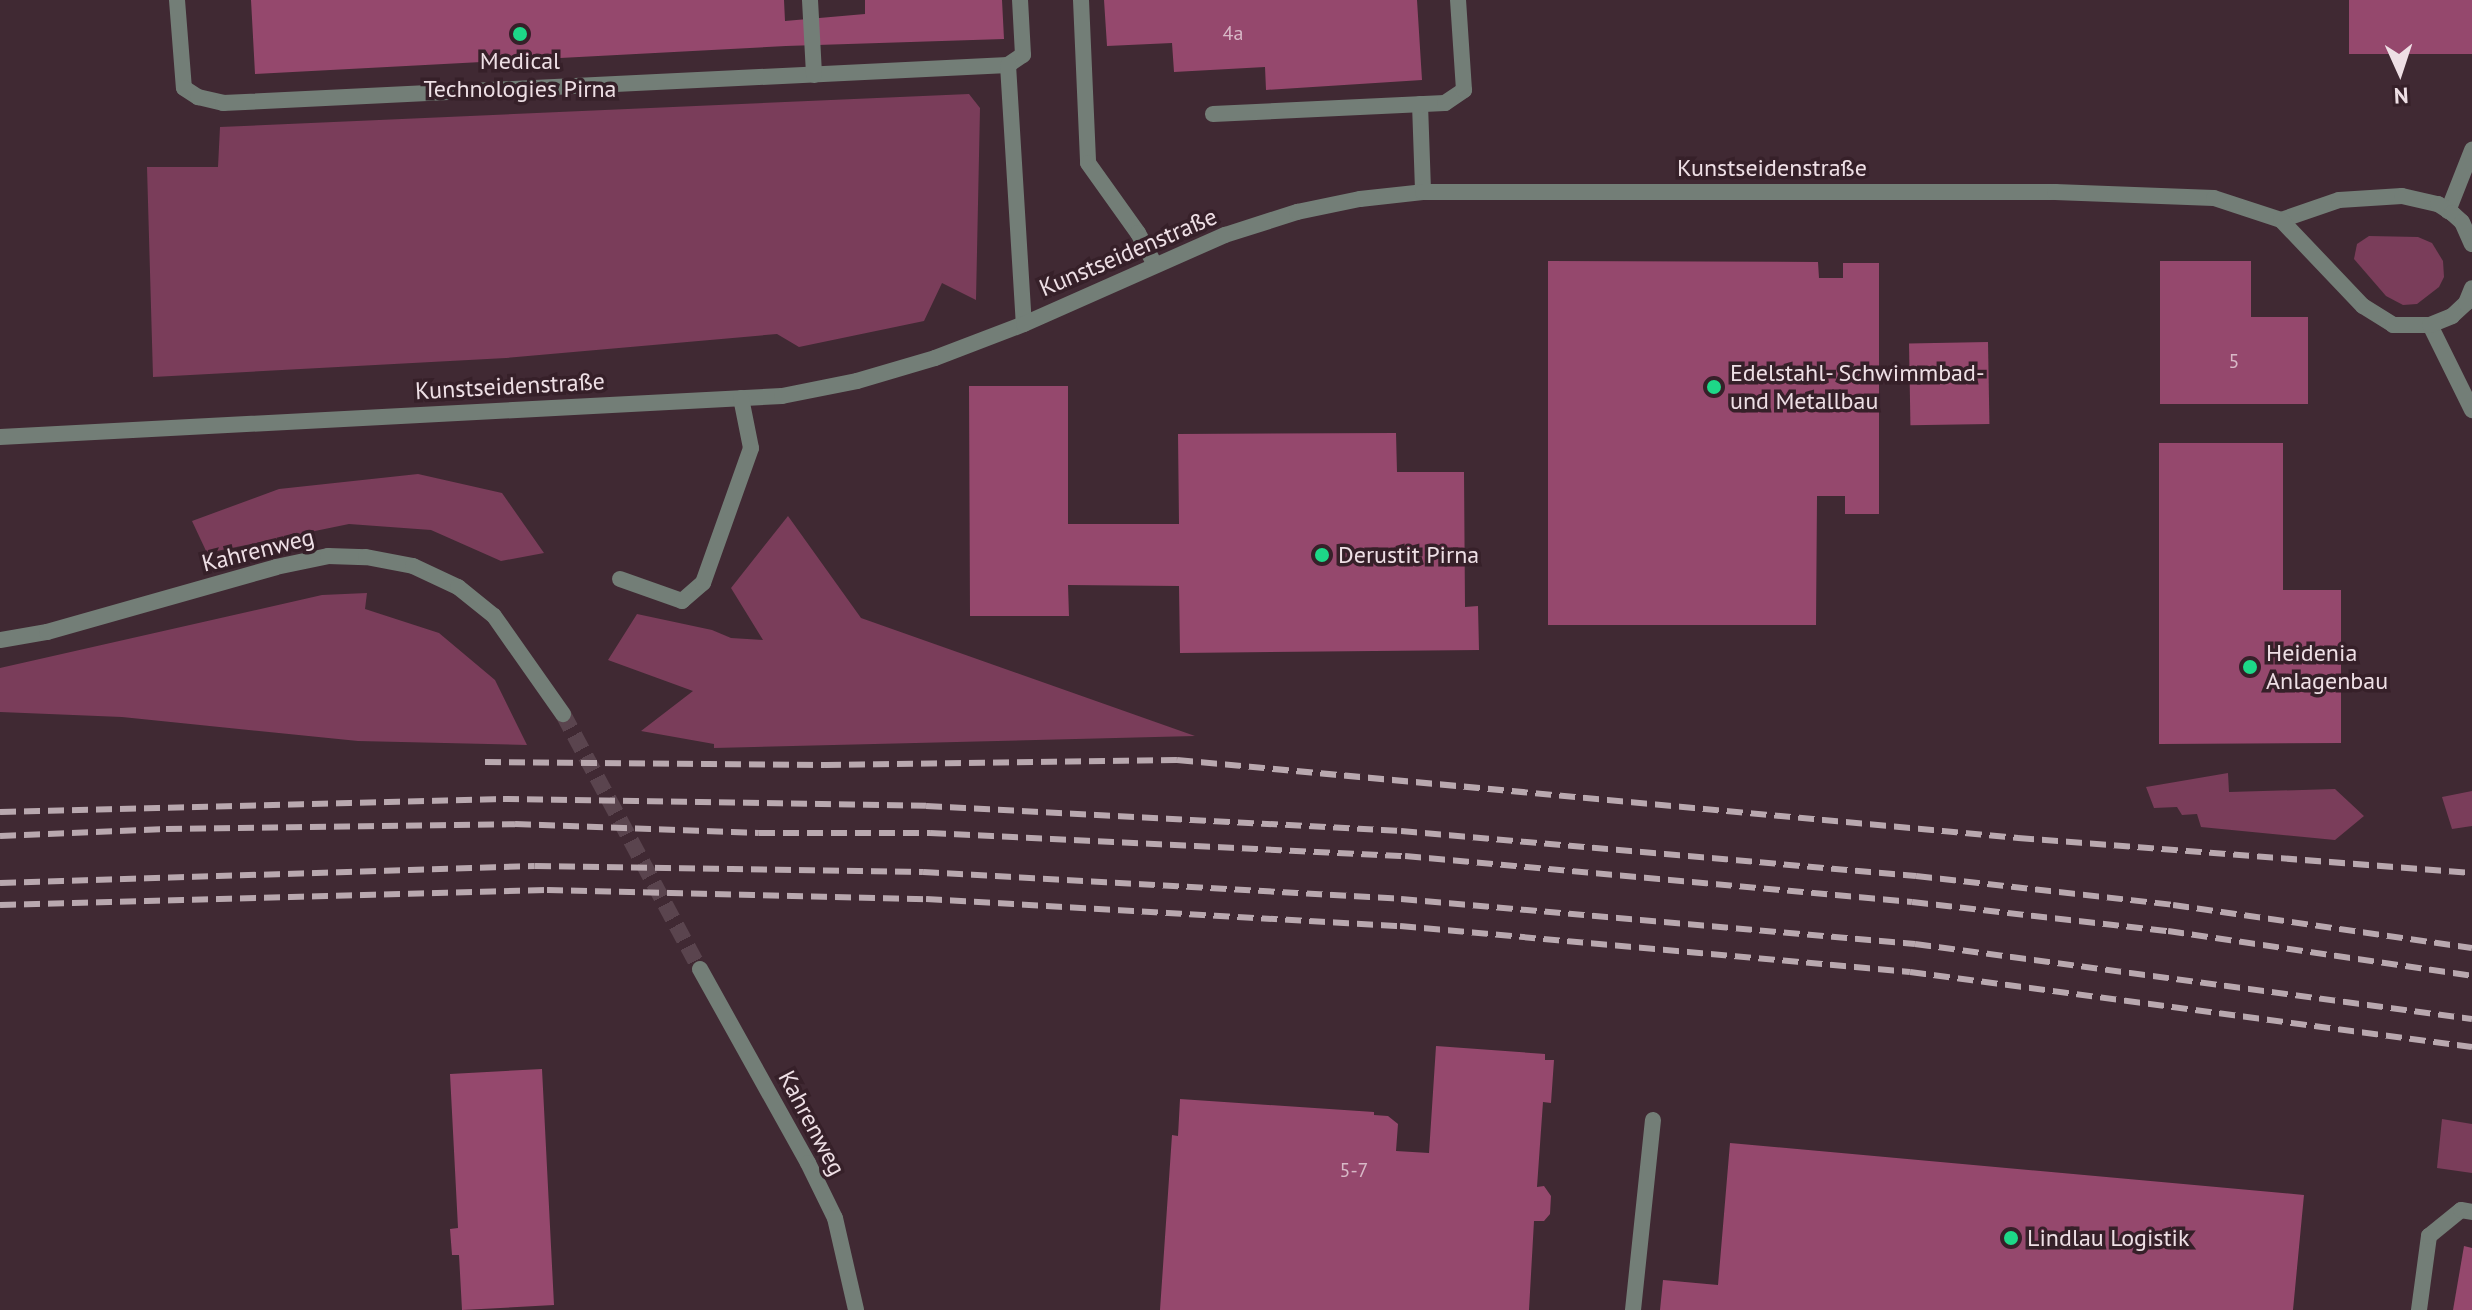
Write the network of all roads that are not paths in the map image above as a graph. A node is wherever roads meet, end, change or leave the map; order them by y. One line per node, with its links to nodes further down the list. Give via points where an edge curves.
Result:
1 (177, 0): 7 (street, via 184,88 223,103)
2 (810, 0): 7 (street)
3 (1020, 0): 6 (street, via 1023,55)
4 (1081, 0): 16 (street, via 1088,163)
5 (1458, 0): 8 (street, via 1464,90 1445,103)
6 (1008, 65): 7 (street); 18 (street)
7 (814, 75)
8 (1420, 104): 9 (street); 11 (street)
9 (1213, 114)
10 (2472, 150): 12 (street)
11 (1423, 192): 14 (street, Kunstseidenstraße, via 2152,195 2214,198); 16 (street, Kunstseidenstraße, via 1297,212)
12 (2448, 211): 13 (street); 14 (street, via 2402,196 2339,200)
13 (2467, 219): 15 (street)
14 (2281, 220): 19 (street, Kunstseidenstraße, via 2363,306 2393,325)
15 (2472, 244)
16 (1155, 265): 18 (street, Kunstseidenstraße)
17 (2472, 288): 19 (street, via 2458,311)
18 (1024, 324): 20 (street, Kunstseidenstraße, via 857,381)
19 (2430, 325): 21 (street)
20 (741, 398): 22 (street, Kunstseidenstraße); 23 (street, via 751,448 703,583 682,601)
21 (2472, 410)
22 (0, 437)
23 (620, 579)
24 (0, 640): 25 (street, Kahrenweg, via 60,629 276,567 328,556 366,557 413,566 458,587 482,606 526,657)
25 (563, 714)
26 (700, 969): 29 (street, Kahrenweg, via 835,1218)
27 (1653, 1120): 30 (street)
28 (2472, 1212): 31 (street, via 2461,1210 2429,1236)
29 (856, 1310)
30 (1633, 1310)
31 (2419, 1310)

